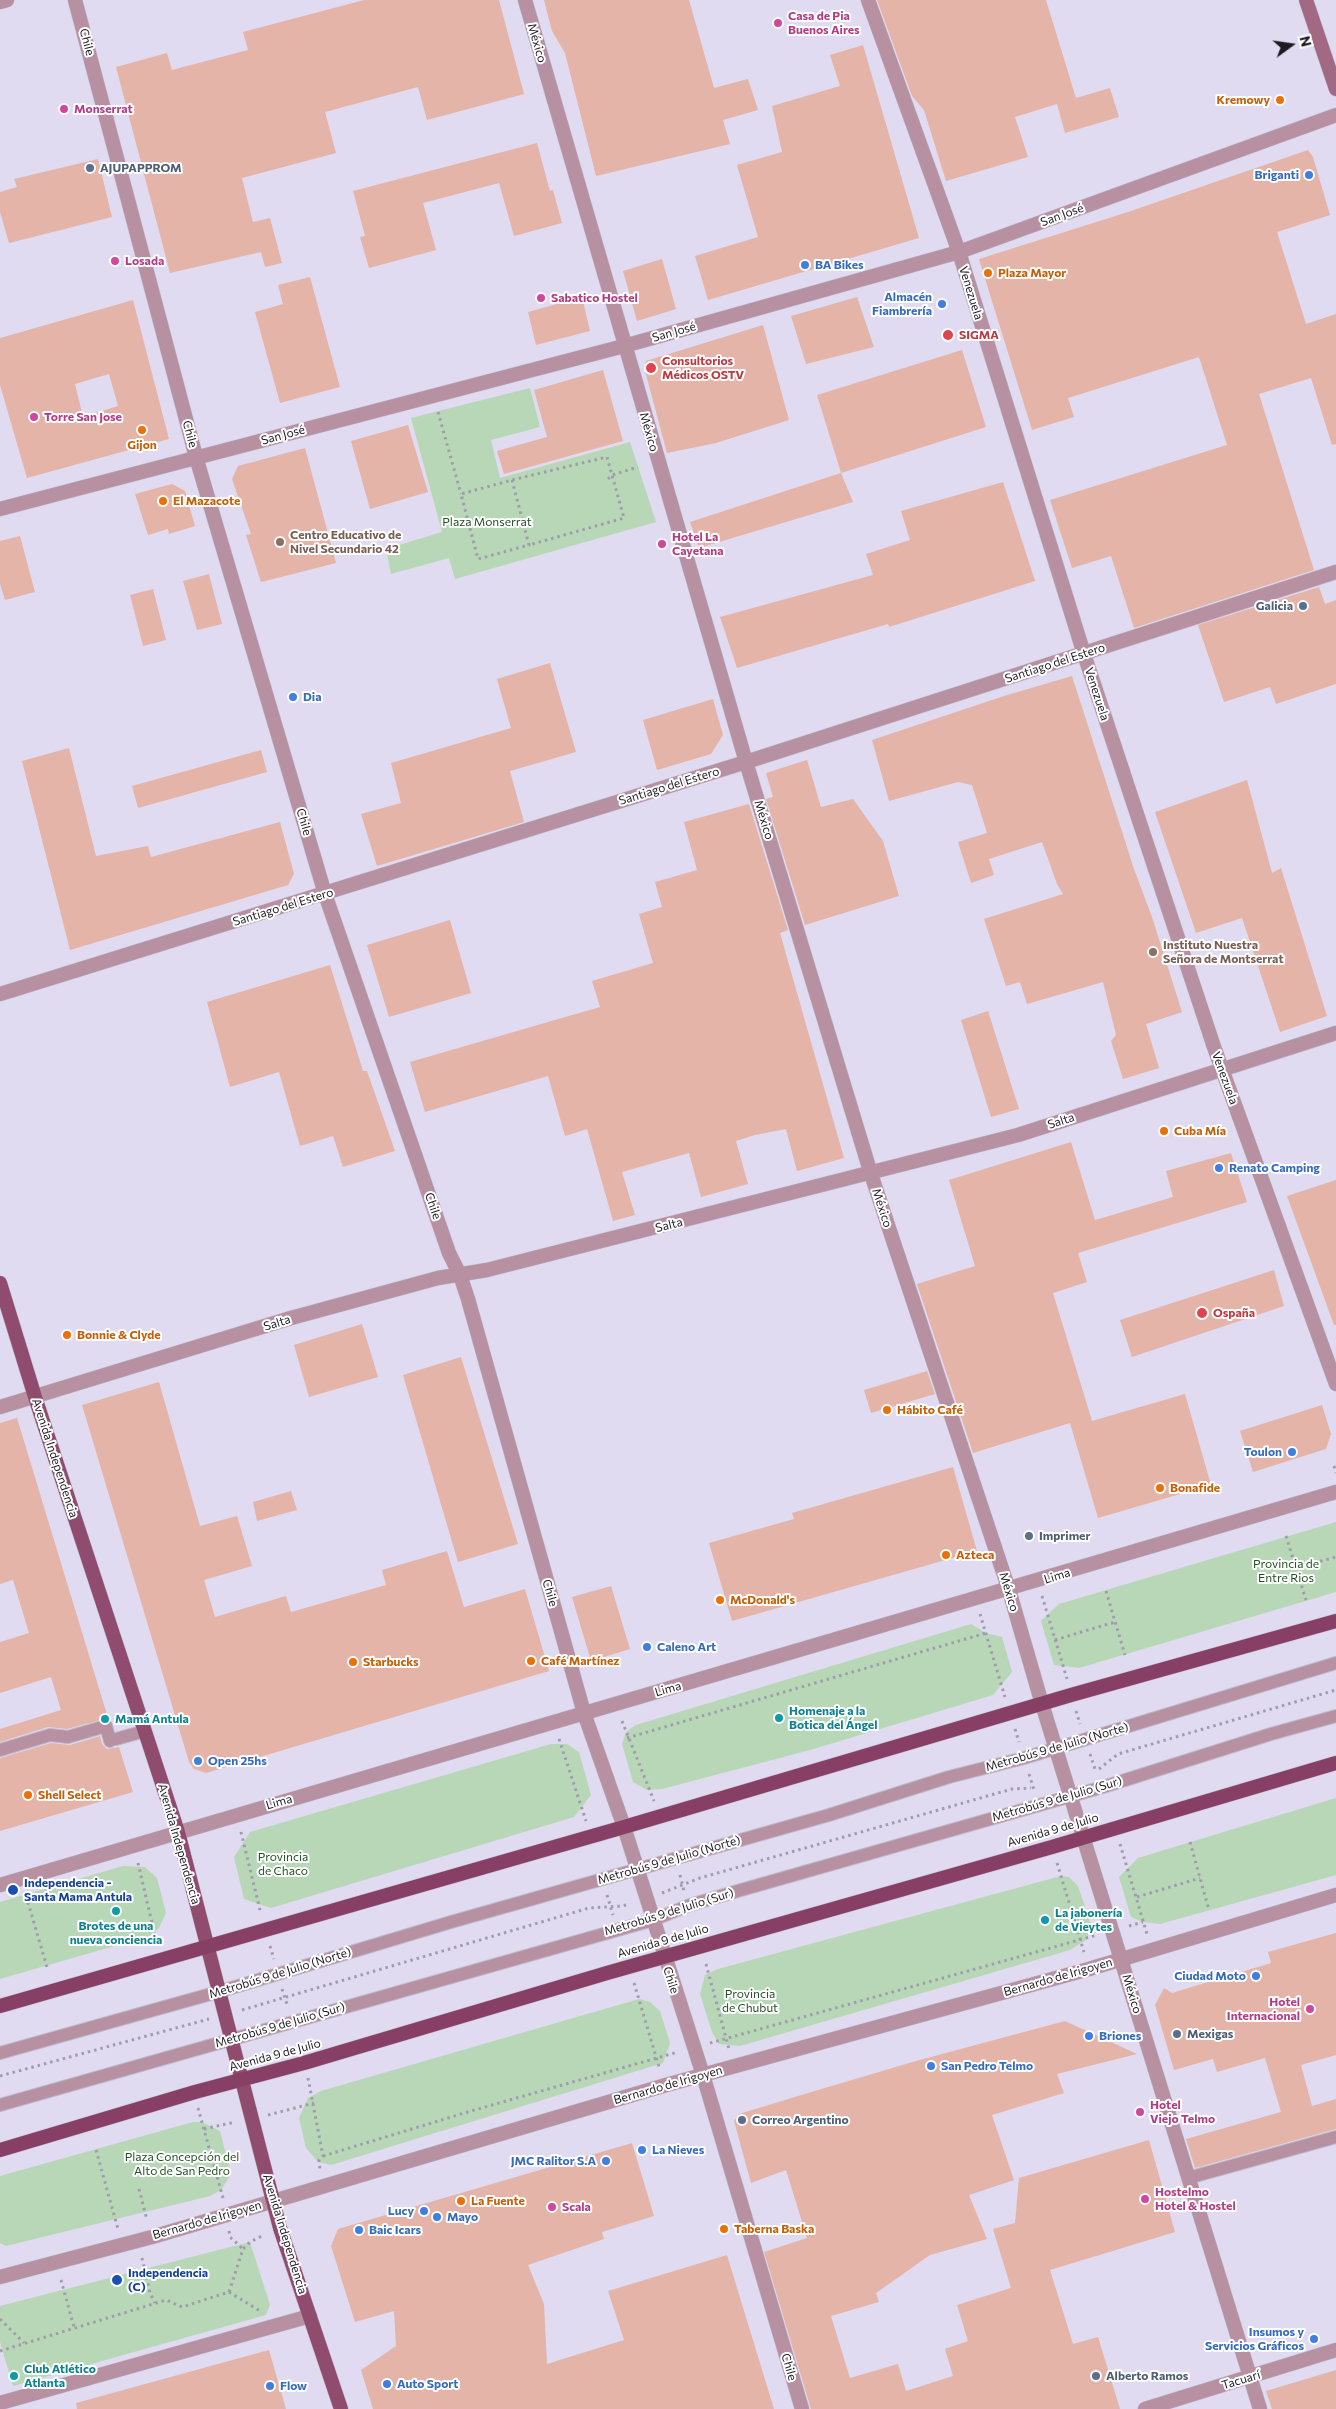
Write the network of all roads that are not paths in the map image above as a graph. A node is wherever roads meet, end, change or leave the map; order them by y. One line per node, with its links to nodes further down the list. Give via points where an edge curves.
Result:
1 (7, 0): 6 (street)
2 (75, 0): 11 (street, Chile)
3 (525, 0): 10 (street, México)
4 (868, 0): 9 (street, Venezuela)
5 (1306, 0): 7 (main road)
6 (0, 2)
7 (1336, 89)
8 (1336, 115): 9 (street, San José)
9 (959, 252): 10 (street, San José); 14 (street, Venezuela)
10 (624, 346): 11 (street, San José); 15 (street, México)
11 (196, 457): 12 (street, San José); 16 (street, Chile)
12 (0, 508)
13 (1336, 572): 14 (street, Santiago del Estero)
14 (1084, 654): 15 (street, Santiago del Estero); 19 (street, Venezuela)
15 (746, 762): 16 (street, Santiago del Estero); 20 (street, México)
16 (325, 894): 17 (street, Santiago del Estero); 21 (street, Chile, via 449,1253)
17 (0, 994)
18 (1336, 1033): 19 (street, Salta)
19 (1223, 1070): 20 (street, Salta, via 1018,1135); 23 (street, Venezuela)
20 (871, 1174): 21 (street, Salta); 27 (street, México)
21 (460, 1275): 24 (street, Salta, via 438,1278 291,1318); 31 (street, Chile)
22 (0, 1283): 24 (main road, Avenida Independencia)
23 (1336, 1384)
24 (35, 1397): 25 (street, Salta); 33 (main road, Avenida Independencia)
25 (0, 1407)
26 (1336, 1492): 27 (street, Lima)
27 (1009, 1590): 30 (street, México); 31 (street, Lima)
28 (1336, 1621): 30 (highway)
29 (1336, 1663): 34 (lane, Metrobús 9 de Julio (Norte))
30 (1042, 1704): 34 (street, México); 38 (highway)
31 (584, 1712): 38 (street, Chile); 39 (street, Lima)
32 (1336, 1716): 37 (lane, Metrobús 9 de Julio (Sur))
33 (145, 1731): 35 (lane, via 113,1740 106,1726 68,1737 50,1735); 39 (main road, Avenida Independencia)
34 (1056, 1749): 37 (street, México); 41 (lane, Metrobús 9 de Julio (Norte), via 949,1777)
35 (0, 1750)
36 (1336, 1763): 40 (highway, Avenida 9 de Julio)
37 (1070, 1796): 40 (street, México); 44 (lane, Metrobús 9 de Julio (Sur), via 690,1906)
38 (624, 1827): 41 (street, Chile); 45 (highway)
39 (178, 1832): 42 (street, Lima); 45 (main road, Avenida Independencia)
40 (1083, 1837): 46 (highway, Avenida 9 de Julio); 47 (street, México)
41 (637, 1869): 44 (street, Chile); 48 (lane, Metrobús 9 de Julio (Norte))
42 (0, 1885)
43 (1336, 1895): 47 (street, Bernardo de Irigoyen)
44 (653, 1920): 46 (street, Chile); 50 (lane, Metrobús 9 de Julio (Sur))
45 (207, 1947): 48 (main road, Avenida Independencia); 49 (highway)
46 (664, 1956): 52 (street, Chile); 53 (highway, Avenida 9 de Julio)
47 (1121, 1959): 52 (street, Bernardo de Irigoyen); 57 (street, México)
48 (218, 1992): 50 (main road, Avenida Independencia); 51 (lane, Metrobús 9 de Julio (Norte))
49 (0, 2006)
50 (232, 2039): 53 (main road, Avenida Independencia); 54 (lane, Metrobús 9 de Julio (Sur))
51 (0, 2053)
52 (703, 2075): 58 (street, Bernardo de Irigoyen); 65 (street, Chile)
53 (243, 2080): 56 (highway, Avenida 9 de Julio); 58 (main road, Avenida Independencia)
54 (0, 2104)
55 (1336, 2137): 57 (lane)
56 (0, 2150)
57 (1188, 2178): 62 (street, México)
58 (273, 2201): 59 (street, Bernardo de Irigoyen); 60 (main road, Avenida Independencia)
59 (0, 2277)
60 (310, 2316): 63 (street); 64 (main road, Avenida Independencia)
61 (1336, 2350): 62 (street, Tacuarí)
62 (1250, 2378): 66 (street, Tacuarí); 67 (street, México)
63 (0, 2403)
64 (341, 2409)
65 (802, 2409)
66 (1145, 2409)
67 (1260, 2409)

